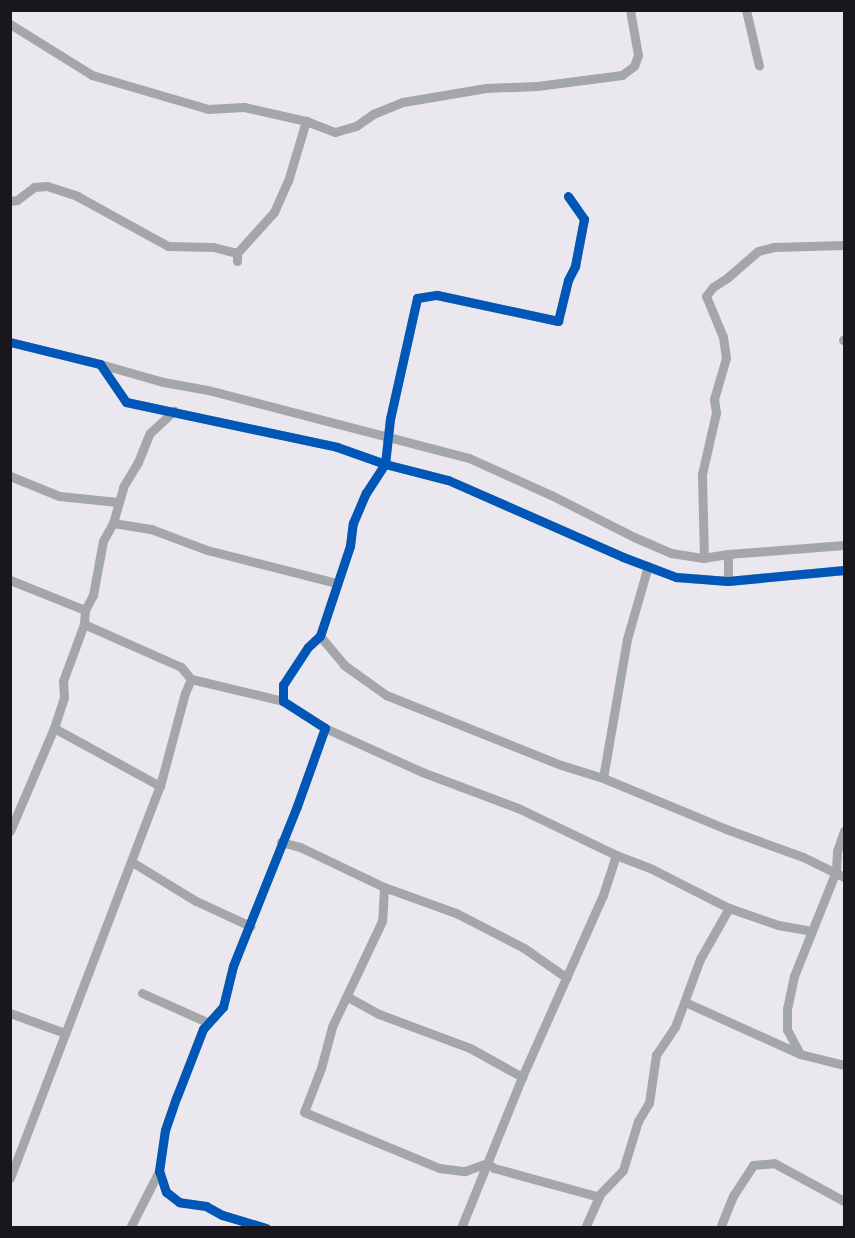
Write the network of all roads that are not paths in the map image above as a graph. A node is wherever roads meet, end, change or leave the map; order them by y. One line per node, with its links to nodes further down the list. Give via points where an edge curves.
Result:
1 (630, 10): 5 (street, via 638,55 634,66 622,75 486,88 403,102 335,132)
2 (746, 10): 4 (street)
3 (10, 24): 5 (street, via 92,75 208,110 244,107)
4 (759, 66)
5 (306, 121): 7 (street, via 274,212 237,257 213,247 168,246 77,196 47,186 34,187)
6 (568, 196): 12 (street, via 584,219 558,321 437,294 418,296)
7 (10, 201)
8 (844, 245): 19 (street, via 758,251 706,296 723,337 726,358 715,393 716,413 702,474)
9 (10, 342): 10 (street)
10 (100, 364): 11 (street, via 126,402); 12 (street)
11 (174, 411): 13 (street, via 337,447); 15 (street, via 150,432)
12 (389, 438): 13 (street); 19 (street, via 469,458 671,553)
13 (385, 464): 20 (street, via 448,480); 24 (street, via 353,523 350,546)
14 (10, 476): 15 (street, via 59,496)
15 (117, 502): 16 (street)
16 (113, 523): 24 (street, via 151,529 207,550); 25 (street, via 103,541 93,595)
17 (844, 545): 18 (street)
18 (728, 554): 19 (street); 23 (street)
19 (704, 558)
20 (648, 566): 23 (street, via 676,577); 32 (street, via 627,639)
21 (844, 570): 23 (street)
22 (10, 580): 25 (street)
23 (728, 581)
24 (336, 583): 27 (street)
25 (85, 610): 26 (street)
26 (84, 624): 28 (street, via 181,667); 30 (street, via 63,681 64,698)
27 (320, 636): 29 (street, via 308,647 284,685); 32 (street, via 344,664 386,695)
28 (191, 679): 29 (street); 33 (street)
29 (283, 701): 31 (street)
30 (54, 728): 33 (street); 34 (street)
31 (325, 728): 36 (street); 37 (street, via 422,772 518,808)
32 (603, 778): 39 (street)
33 (160, 786): 38 (street)
34 (10, 831)
35 (844, 831): 39 (street, via 837,851)
36 (281, 842): 40 (street, via 300,847); 42 (street)
37 (616, 855): 41 (street); 44 (street)
38 (132, 862): 42 (street, via 196,901); 50 (street)
39 (840, 874): 43 (street)
40 (384, 887): 44 (street, via 456,913 524,948); 46 (street, via 382,921)
41 (729, 908): 43 (street, via 778,925); 47 (street, via 700,959)
42 (250, 926): 49 (street, via 233,966 223,1007)
43 (811, 931): 51 (street, via 794,976 787,1009 787,1030)
44 (567, 978): 53 (street)
45 (142, 993): 49 (street)
46 (348, 997): 53 (street, via 379,1014 470,1047); 56 (street, via 332,1027 304,1112 412,1159)
47 (685, 1002): 51 (street); 59 (street, via 657,1055 649,1103 623,1170)
48 (10, 1013): 50 (street)
49 (209, 1023): 55 (street, via 203,1029 165,1130)
50 (65, 1033): 57 (street)
51 (800, 1054): 52 (street)
52 (844, 1065)
53 (522, 1077): 54 (street)
54 (487, 1163): 56 (street); 58 (street); 59 (street)
55 (159, 1171): 61 (street); 62 (street, via 166,1192 179,1202 206,1206 222,1215)
56 (465, 1171): 58 (street)
57 (10, 1178)
58 (478, 1182): 63 (street)
59 (599, 1197): 64 (street)
60 (844, 1201): 65 (street, via 774,1163 753,1165 733,1196)
61 (130, 1227)
62 (266, 1227)
63 (461, 1227)
64 (585, 1227)
65 (720, 1227)

